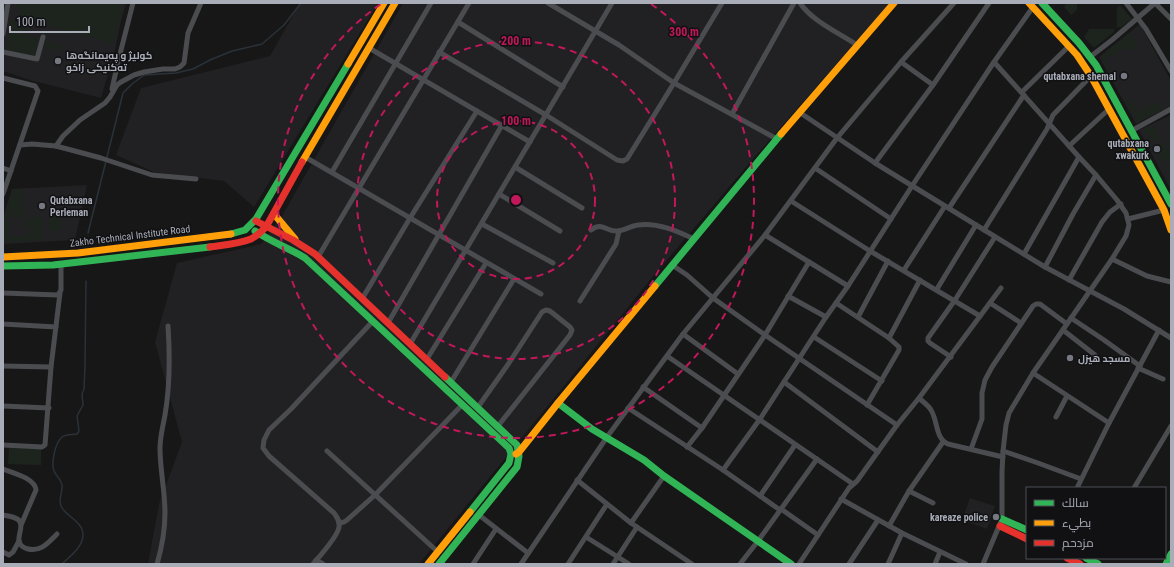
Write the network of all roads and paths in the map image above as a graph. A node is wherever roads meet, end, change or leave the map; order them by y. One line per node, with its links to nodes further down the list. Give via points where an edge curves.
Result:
1 (8, 3): 24 (street)
2 (133, 3): 43 (street)
3 (201, 3): 43 (street, via 188,33 182,66 178,69 153,70 134,75 117,85)
4 (384, 3): 83 (main road, Zakho Technical Institute Road)
5 (395, 3): 28 (main road)
6 (431, 3): 34 (street)
7 (469, 3): 22 (street)
8 (548, 3): 23 (street)
9 (612, 3): 23 (street)
10 (722, 3): 39 (street)
11 (794, 3): 49 (street)
12 (800, 3): 26 (street, via 813,17)
13 (894, 3): 26 (main road)
14 (954, 3): 32 (street)
15 (989, 3): 40 (street)
16 (1042, 3): 31 (main road)
17 (1126, 3): 20 (street)
18 (1155, 3): 20 (street); 21 (street)
19 (1031, 5): 27 (main road); 33 (street)
20 (1138, 18): 31 (street); 35 (street)
21 (1171, 19)
22 (458, 22): 30 (street); 41 (street)
23 (596, 31): 39 (street); 41 (street)
24 (3, 34)
25 (43, 37): 29 (street, via 37,59)
26 (857, 45): 47 (main road)
27 (1069, 46): 36 (main road); 42 (street)
28 (369, 48): 34 (street); 59 (main road)
29 (3, 52)
30 (439, 52): 38 (street); 48 (street)
31 (1090, 57): 52 (main road)
32 (901, 62): 40 (street); 53 (street)
33 (994, 62): 42 (street); 69 (street)
34 (395, 63): 38 (street); 66 (street)
35 (1171, 71)
36 (1091, 76): 44 (main road); 50 (street, via 1053,115)
37 (3, 78): 56 (street, via 35,86 38,91)
38 (423, 80): 46 (street); 70 (street)
39 (674, 84): 48 (street, via 627,159 623,161 617,160); 49 (street)
40 (933, 85): 61 (street)
41 (563, 87): 48 (street)
42 (1023, 93): 50 (street); 76 (street)
43 (112, 94): 57 (street, via 105,103 72,128)
44 (1109, 109): 58 (street); 78 (main road)
45 (1171, 109): 52 (street)
46 (477, 111): 51 (street); 80 (street)
47 (799, 112): 53 (street); 54 (main road)
48 (546, 114): 55 (street)
49 (732, 114): 54 (street)
50 (1049, 124): 58 (street); 89 (street)
51 (502, 126): 55 (street); 94 (street)
52 (1131, 131): 75 (main road)
53 (837, 138): 61 (street); 64 (street)
54 (778, 139): 97 (main road)
55 (530, 142): 62 (street)
56 (20, 145): 57 (street); 65 (street)
57 (56, 146): 68 (street, via 152,175)
58 (1069, 146): 60 (street)
59 (304, 157): 66 (street); 79 (main road)
60 (1079, 157): 67 (street); 102 (street)
61 (875, 164): 69 (street)
62 (515, 167): 72 (street); 77 (street)
63 (3, 168): 65 (street)
64 (815, 168): 73 (street); 81 (street)
65 (11, 171): 71 (street)
66 (332, 172): 70 (street)
67 (1096, 174): 74 (street); 113 (street)
68 (196, 179)
69 (912, 186): 76 (street); 81 (street)
70 (359, 188): 80 (street); 104 (street)
71 (3, 194)
72 (499, 194): 84 (street); 91 (street)
73 (791, 201): 95 (street); 101 (street)
74 (1121, 204): 82 (street); 117 (street, via 1102,222)
75 (1171, 204)
76 (947, 207): 85 (street); 114 (street)
77 (582, 208)
78 (1164, 210): 82 (street); 90 (main road)
79 (274, 214): 87 (main road); 98 (main road)
80 (410, 218): 94 (street); 128 (street)
81 (891, 219): 101 (street)
82 (1128, 219): 105 (street, via 1126,236)
83 (256, 221): 86 (main road, Zakho Technical Institute Road); 87 (main road)
84 (482, 224): 100 (street); 109 (street)
85 (976, 225): 89 (street); 121 (street)
86 (250, 227): 93 (main road); 103 (main road, Zakho Technical Institute Road, via 234,234 78,253)
87 (266, 227): 93 (main road); 98 (main road)
88 (591, 230): 92 (street, via 601,226)
89 (984, 230): 96 (street)
90 (1171, 230)
91 (560, 231)
92 (619, 231): 97 (street, via 633,226 649,225 671,229); 130 (street, via 616,244)
93 (259, 234): 99 (main road); 110 (main road, via 246,241 232,244)
94 (438, 235): 100 (street); 138 (street)
95 (765, 235): 107 (street); 127 (street)
96 (995, 237): 102 (street); 129 (street)
97 (694, 239): 111 (main road)
98 (297, 241): 99 (main road); 104 (main road)
99 (291, 249): 137 (main road, via 305,258)
100 (466, 251): 108 (street); 151 (street)
101 (870, 251): 106 (street); 119 (street)
102 (1024, 254): 113 (street)
103 (3, 257)
104 (318, 257): 128 (main road)
105 (1112, 259): 118 (street, via 1147,276); 122 (street)
106 (888, 261): 114 (street); 134 (street)
107 (809, 262): 119 (street); 126 (street)
108 (486, 263): 115 (street); 155 (street)
109 (553, 263)
110 (62, 264): 112 (main road); 124 (street)
111 (672, 265): 127 (street); 170 (main road)
112 (3, 266)
113 (1045, 267): 117 (street)
114 (904, 270): 116 (street)
115 (514, 278): 125 (street); 164 (street)
116 (920, 280): 121 (street); 149 (street)
117 (1069, 280): 122 (street)
118 (1171, 282)
119 (848, 286): 131 (street)
120 (1001, 288): 132 (street)
121 (936, 289): 129 (street)
122 (1090, 291): 136 (street); 145 (street)
123 (3, 293): 124 (street)
124 (60, 293): 143 (street)
125 (541, 294)
126 (788, 296): 135 (street); 147 (street)
127 (713, 298): 146 (street); 147 (street)
128 (362, 299): 138 (main road)
129 (954, 300): 133 (street); 154 (street, via 928,340)
130 (580, 301)
131 (836, 303): 134 (street); 135 (street)
132 (990, 303): 133 (street); 139 (street)
133 (980, 316): 154 (street)
134 (858, 317): 149 (street)
135 (826, 318): 148 (street)
136 (1071, 318): 141 (street); 159 (street)
137 (373, 321): 171 (main road); 215 (street, via 269,430 264,440 263,448 269,456 334,513)
138 (388, 323): 151 (main road)
139 (1021, 323): 141 (street, via 1038,303); 189 (street, via 985,380 982,419)
140 (3, 324): 143 (street)
141 (1067, 324): 144 (street)
142 (168, 326): 238 (street, via 169,376 160,448 165,512 164,534)
143 (56, 327): 158 (street)
144 (1063, 330): 152 (street); 160 (street)
145 (1159, 330): 150 (street); 159 (street)
146 (683, 334): 153 (street); 161 (street)
147 (765, 335): 156 (street); 161 (street)
148 (814, 337): 156 (street); 163 (street)
149 (889, 338): 163 (street, via 899,348)
150 (1171, 338)
151 (410, 344): 155 (main road)
152 (1094, 355)
153 (667, 356): 166 (street); 167 (street)
154 (951, 357): 169 (street)
155 (427, 359): 164 (main road)
156 (800, 359): 165 (street); 172 (street)
157 (3, 366): 158 (street)
158 (51, 367): 175 (street)
159 (1139, 367): 162 (street); 179 (street)
160 (1033, 373): 168 (street); 191 (street, via 1009,413)
161 (738, 374): 167 (street)
162 (1163, 379)
163 (882, 381): 172 (street)
164 (451, 382): 174 (main road)
165 (784, 382): 178 (street); 193 (street)
166 (644, 388): 176 (street); 183 (street)
167 (724, 394): 178 (street); 183 (street)
168 (1067, 396): 177 (street); 179 (street)
169 (919, 398): 181 (street); 185 (street, via 932,411)
170 (558, 403): 184 (main road, via 592,429); 192 (main road)
171 (463, 404): 194 (main road, via 508,446); 206 (street)
172 (867, 405): 181 (street)
173 (3, 406): 175 (street)
174 (478, 407): 180 (main road); 180 (street, via 542,312 550,311 570,327 570,335)
175 (48, 408): 187 (street, via 45,445)
176 (628, 408): 184 (street); 188 (street)
177 (1056, 417)
178 (760, 419): 186 (street); 198 (street)
179 (1109, 423): 200 (street)
180 (498, 426): 192 (main road, via 517,444)
181 (897, 426): 193 (street)
182 (1171, 426): 204 (street)
183 (702, 428): 188 (street)
184 (607, 436): 199 (main road); 201 (street)
185 (943, 442): 189 (street); 205 (street)
186 (795, 444): 196 (street); 207 (street)
187 (3, 445)
188 (687, 447): 198 (street)
189 (971, 449): 195 (street)
190 (327, 451): 206 (street)
191 (1003, 451): 195 (street); 200 (street)
192 (519, 452): 194 (main road); 213 (main road, via 517,467)
193 (878, 452): 202 (street)
194 (512, 455): 231 (main road, via 508,465)
195 (1003, 457): 217 (street)
196 (817, 459): 202 (street); 211 (street)
197 (3, 469): 218 (street, via 30,480 35,486 36,490)
198 (723, 470): 207 (street)
199 (664, 476): 216 (street); 229 (main road)
200 (1081, 479): 203 (street)
201 (577, 480): 210 (street); 233 (street)
202 (853, 484): 208 (street)
203 (1077, 487)
204 (1135, 487)
205 (909, 491): 209 (street); 219 (street)
206 (376, 495): 215 (street, via 347,520); 231 (street)
207 (760, 496): 211 (street)
208 (841, 499): 214 (street); 225 (street)
209 (933, 503)
210 (607, 504): 216 (street); 226 (street)
211 (780, 510): 225 (street); 229 (street)
212 (3, 515): 218 (street, via 18,520)
213 (479, 515): 221 (street); 241 (main road)
214 (878, 520): 219 (street); 251 (street)
215 (339, 523): 237 (street, via 337,533)
216 (631, 523): 220 (street)
217 (1001, 523): 222 (main road); 227 (main road); 255 (street)
218 (21, 525): 228 (street)
219 (889, 526): 223 (street)
220 (637, 527): 235 (street); 247 (street)
221 (496, 529): 233 (street); 242 (street)
222 (1026, 530)
223 (902, 533): 232 (street); 252 (street)
224 (57, 534): 228 (street, via 40,549 25,548)
225 (818, 535): 250 (street)
226 (586, 537): 235 (street); 244 (street)
227 (1026, 538)
228 (19, 541): 230 (street, via 13,552)
229 (758, 541): 248 (street); 249 (main road)
230 (3, 552)
231 (438, 552): 240 (main road)
232 (940, 552): 253 (street); 254 (street)
233 (528, 553): 243 (street)
234 (1171, 554): 257 (main road)
235 (618, 557): 245 (street); 246 (street)
236 (1069, 559): 256 (main road)
237 (315, 562): 239 (street)
238 (157, 564)
239 (322, 564)
240 (428, 564)
241 (439, 564)
242 (473, 564)
243 (521, 564)
244 (568, 564)
245 (613, 564)
246 (629, 564)
247 (692, 564)
248 (740, 564)
249 (790, 564)
250 (799, 564)
251 (849, 564)
252 (888, 564)
253 (935, 564)
254 (966, 564)
255 (983, 564)
256 (1080, 564)
257 (1166, 564)

